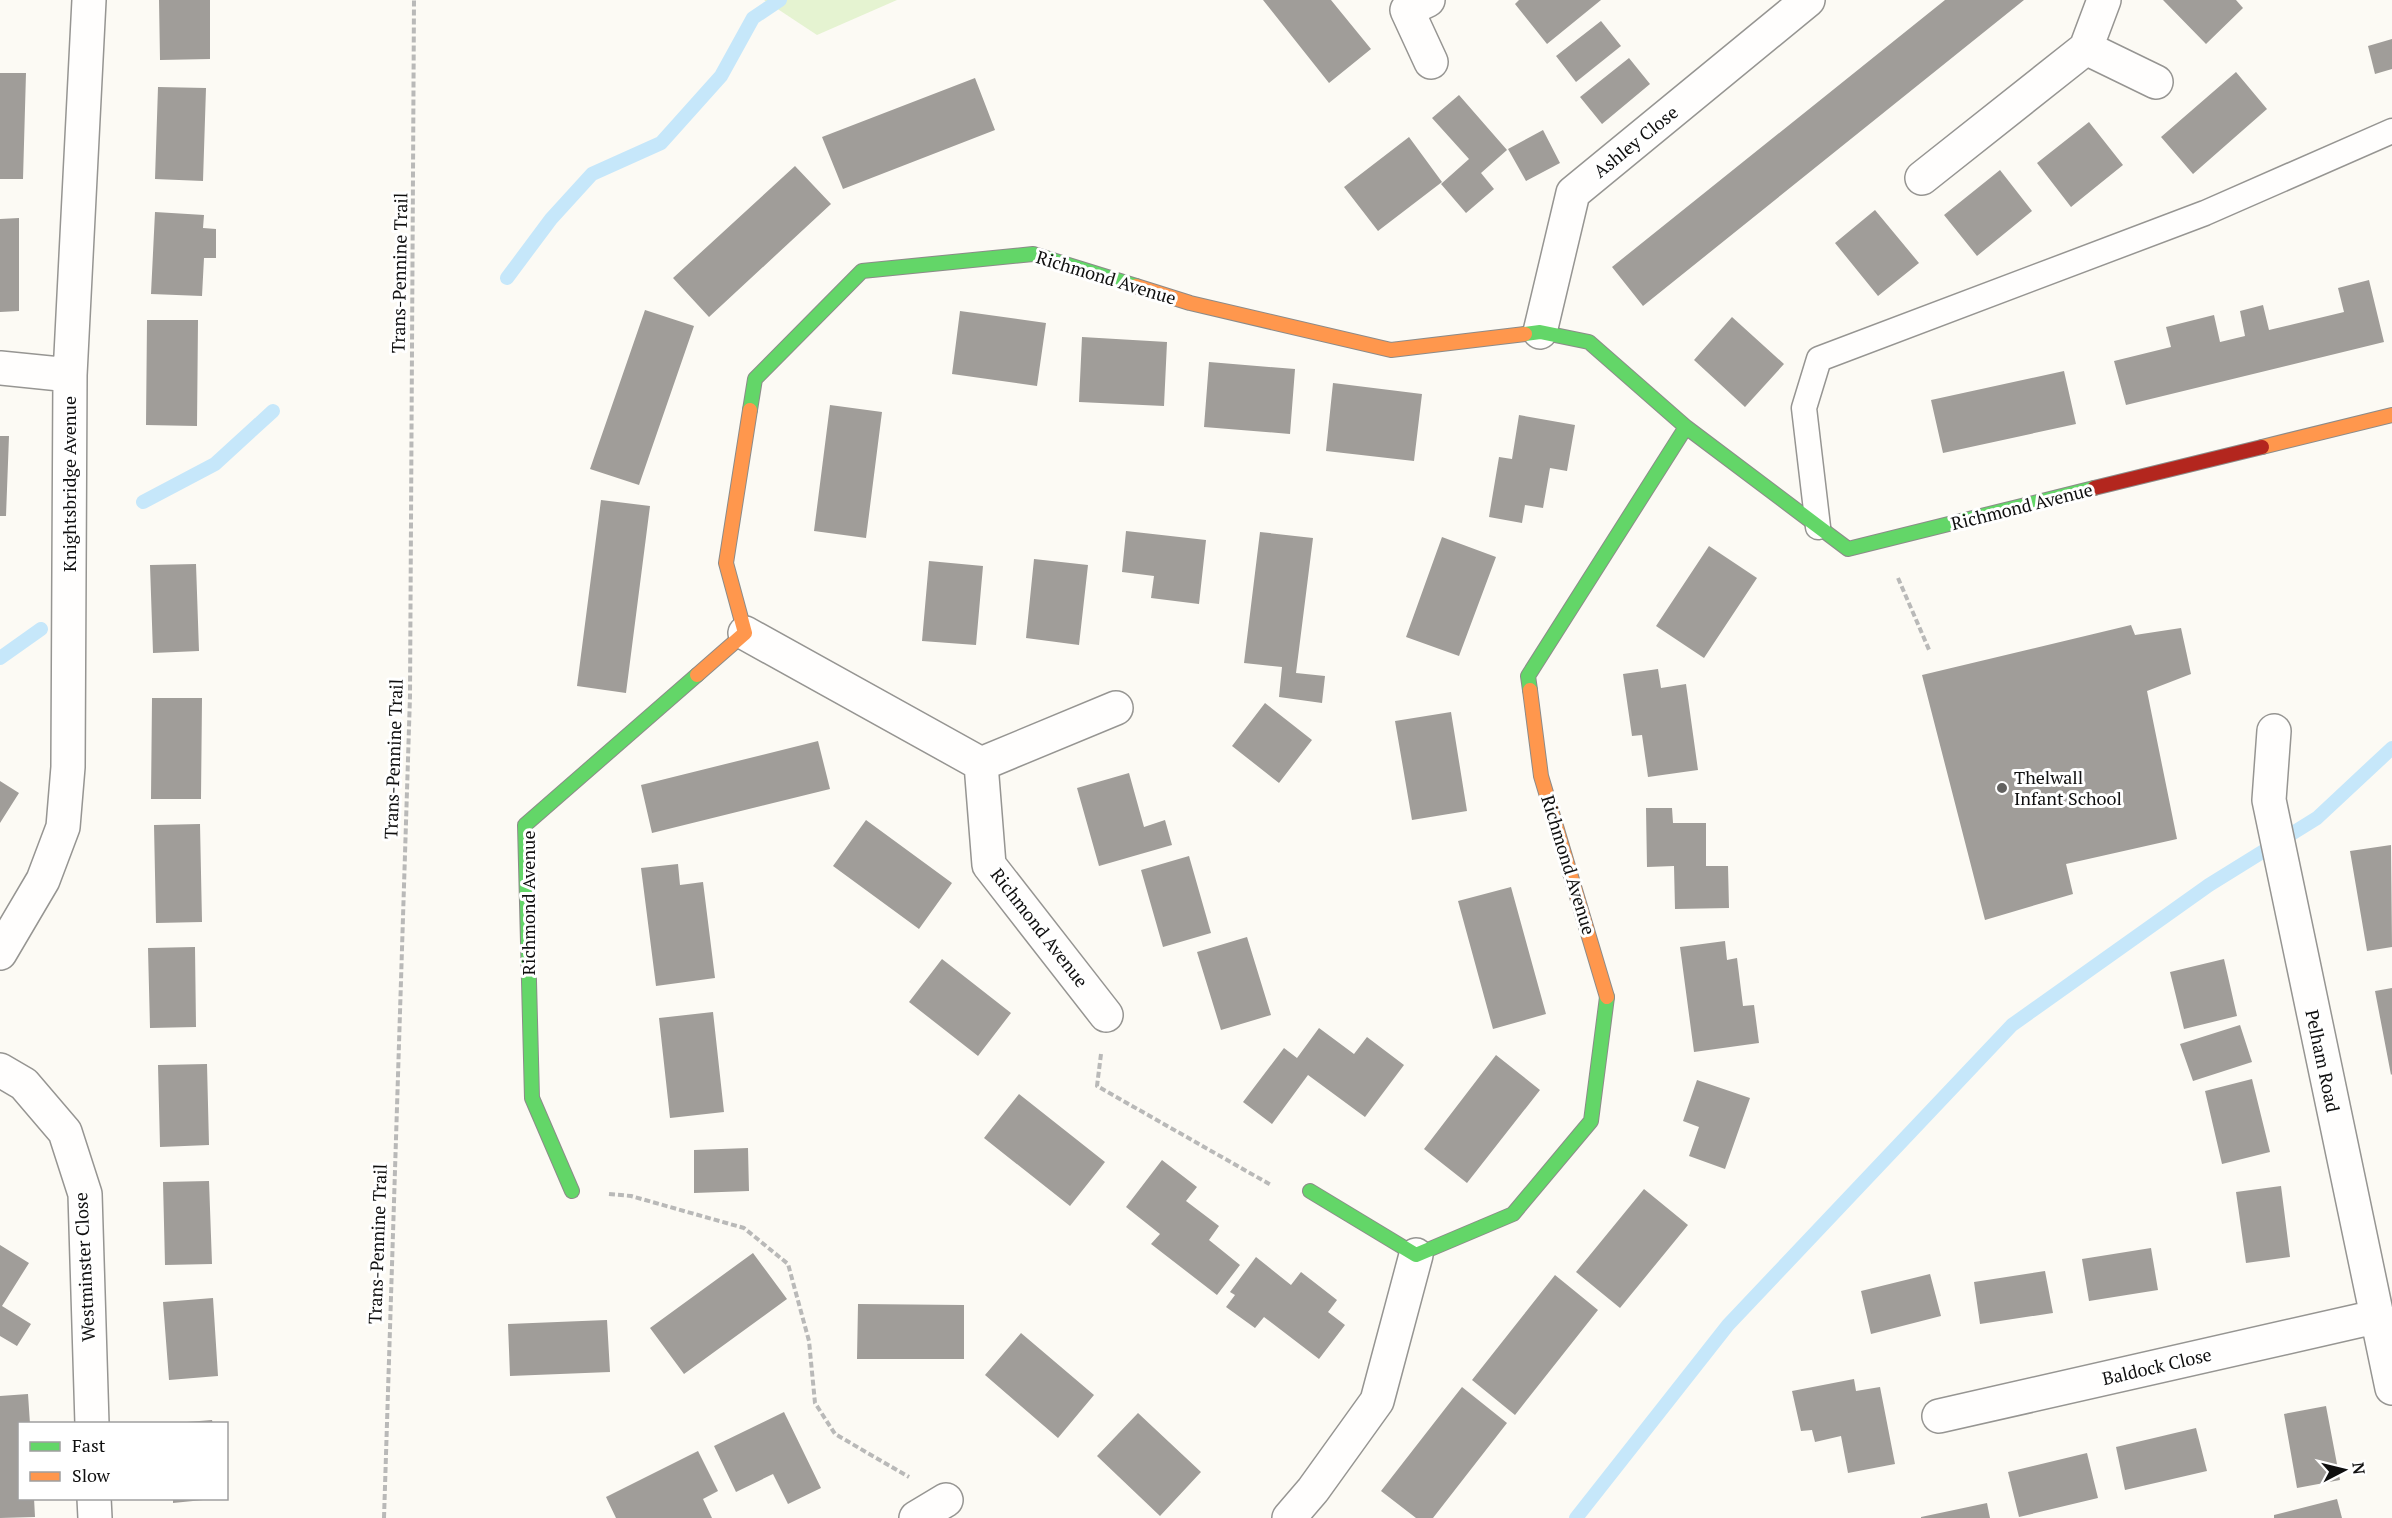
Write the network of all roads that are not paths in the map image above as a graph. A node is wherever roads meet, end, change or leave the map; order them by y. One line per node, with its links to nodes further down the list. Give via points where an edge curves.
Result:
1 (89, 0): 12 (street, Knightsbridge Avenue)
2 (1808, 0): 10 (street, Ashley Close, via 1573,193)
3 (2104, 0): 5 (street)
4 (1412, 3): 6 (street)
5 (2086, 48): 7 (street); 9 (street)
6 (1431, 62)
7 (2156, 82)
8 (2392, 131): 15 (lane, via 2205,213 1819,359 1804,408)
9 (1922, 178)
10 (1540, 332): 14 (street, Richmond Avenue, via 1589,342); 16 (street, Richmond Avenue, via 1391,350 1190,303 1034,254 862,272 755,379 726,563)
11 (0, 368): 12 (street)
12 (70, 375): 20 (street, Knightsbridge Avenue, via 68,767 63,827 43,880)
13 (2392, 415): 15 (street, Richmond Avenue, via 1848,549)
14 (1686, 427): 15 (street, Richmond Avenue); 25 (street, Richmond Avenue, via 1528,676 1541,776 1608,999 1591,1121 1513,1214)
15 (1818, 527)
16 (745, 633): 19 (street); 23 (street, Richmond Avenue, via 525,825 532,1098)
17 (1116, 708): 19 (street)
18 (2274, 731): 26 (street, Pelham Road, via 2269,800)
19 (981, 764): 21 (street, Richmond Avenue, via 989,865)
20 (0, 953)
21 (1106, 1015)
22 (0, 1070): 29 (street, Westminster Close, via 24,1084 65,1132 85,1194)
23 (572, 1191)
24 (1310, 1191): 25 (street)
25 (1416, 1255): 34 (street, via 1377,1401)
26 (2375, 1317): 27 (street, Pelham Road); 28 (street, Baldock Close)
27 (2392, 1388)
28 (1939, 1416)
29 (92, 1422)
30 (94, 1500): 32 (street)
31 (946, 1500): 33 (street)
32 (95, 1518)
33 (916, 1518)
34 (1289, 1518)

